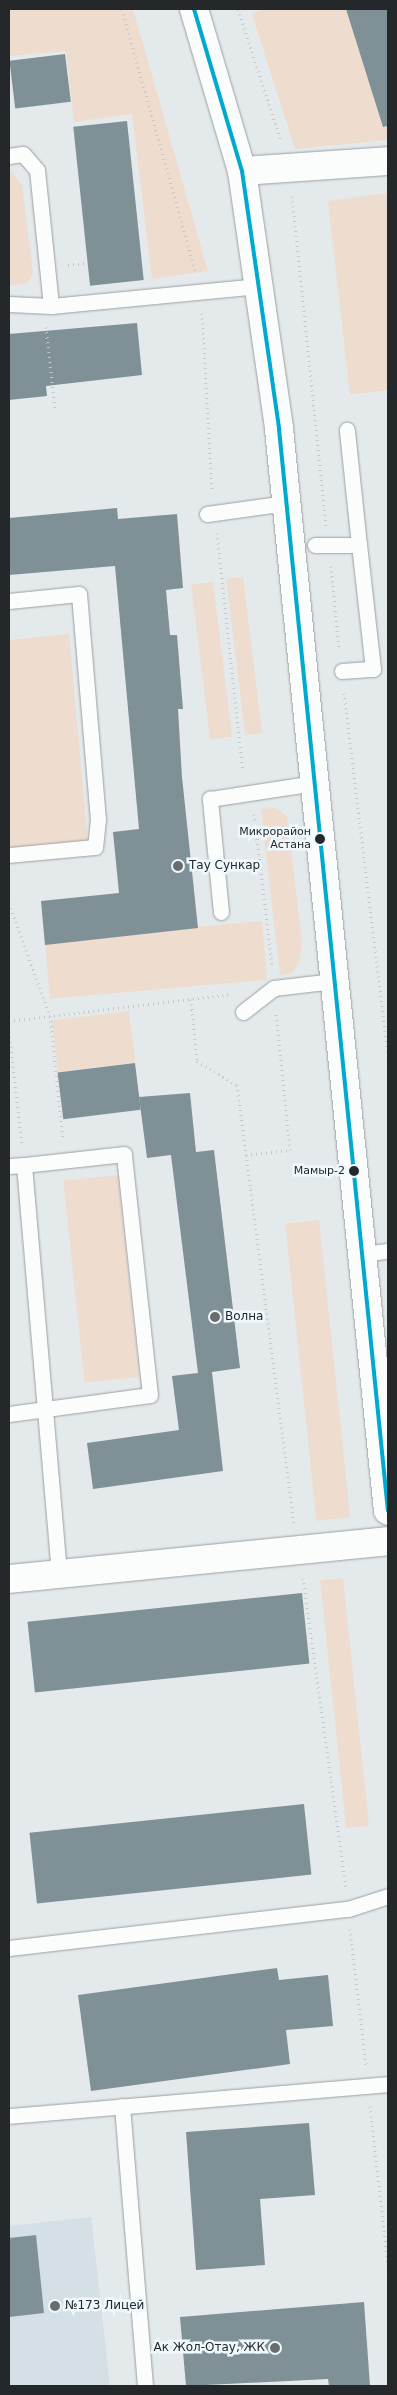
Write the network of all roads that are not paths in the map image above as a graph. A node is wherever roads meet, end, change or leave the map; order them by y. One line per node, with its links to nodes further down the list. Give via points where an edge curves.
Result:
1 (199, 12): 4 (main road)
2 (9, 156): 7 (lane, via 23,154 37,170)
3 (388, 161): 4 (main road)
4 (242, 171): 5 (main road)
5 (259, 286): 7 (lane); 9 (main road)
6 (9, 304): 7 (lane)
7 (47, 306)
8 (347, 430): 12 (lane)
9 (286, 503): 10 (lane); 15 (main road)
10 (211, 513)
11 (315, 545): 12 (lane)
12 (359, 545): 14 (lane, via 372,669)
13 (9, 601): 16 (lane, via 78,594 98,818 95,847)
14 (342, 671)
15 (314, 783): 17 (lane, via 210,799); 18 (main road)
16 (9, 855)
17 (221, 912)
18 (334, 981): 19 (lane, via 274,988); 23 (main road)
19 (243, 1012)
20 (24, 1165): 21 (lane); 24 (lane); 24 (lane, via 124,1154 150,1395)
21 (9, 1166)
22 (388, 1251): 23 (lane)
23 (362, 1254): 26 (main road)
24 (46, 1410): 25 (lane); 28 (lane)
25 (9, 1414)
26 (388, 1511)
27 (388, 1541): 28 (main road)
28 (59, 1574): 29 (main road)
29 (9, 1578)
30 (388, 1896): 31 (lane, via 348,1909)
31 (9, 1948)
32 (388, 2084): 33 (lane)
33 (122, 2106): 34 (lane); 35 (lane)
34 (9, 2116)
35 (145, 2386)

